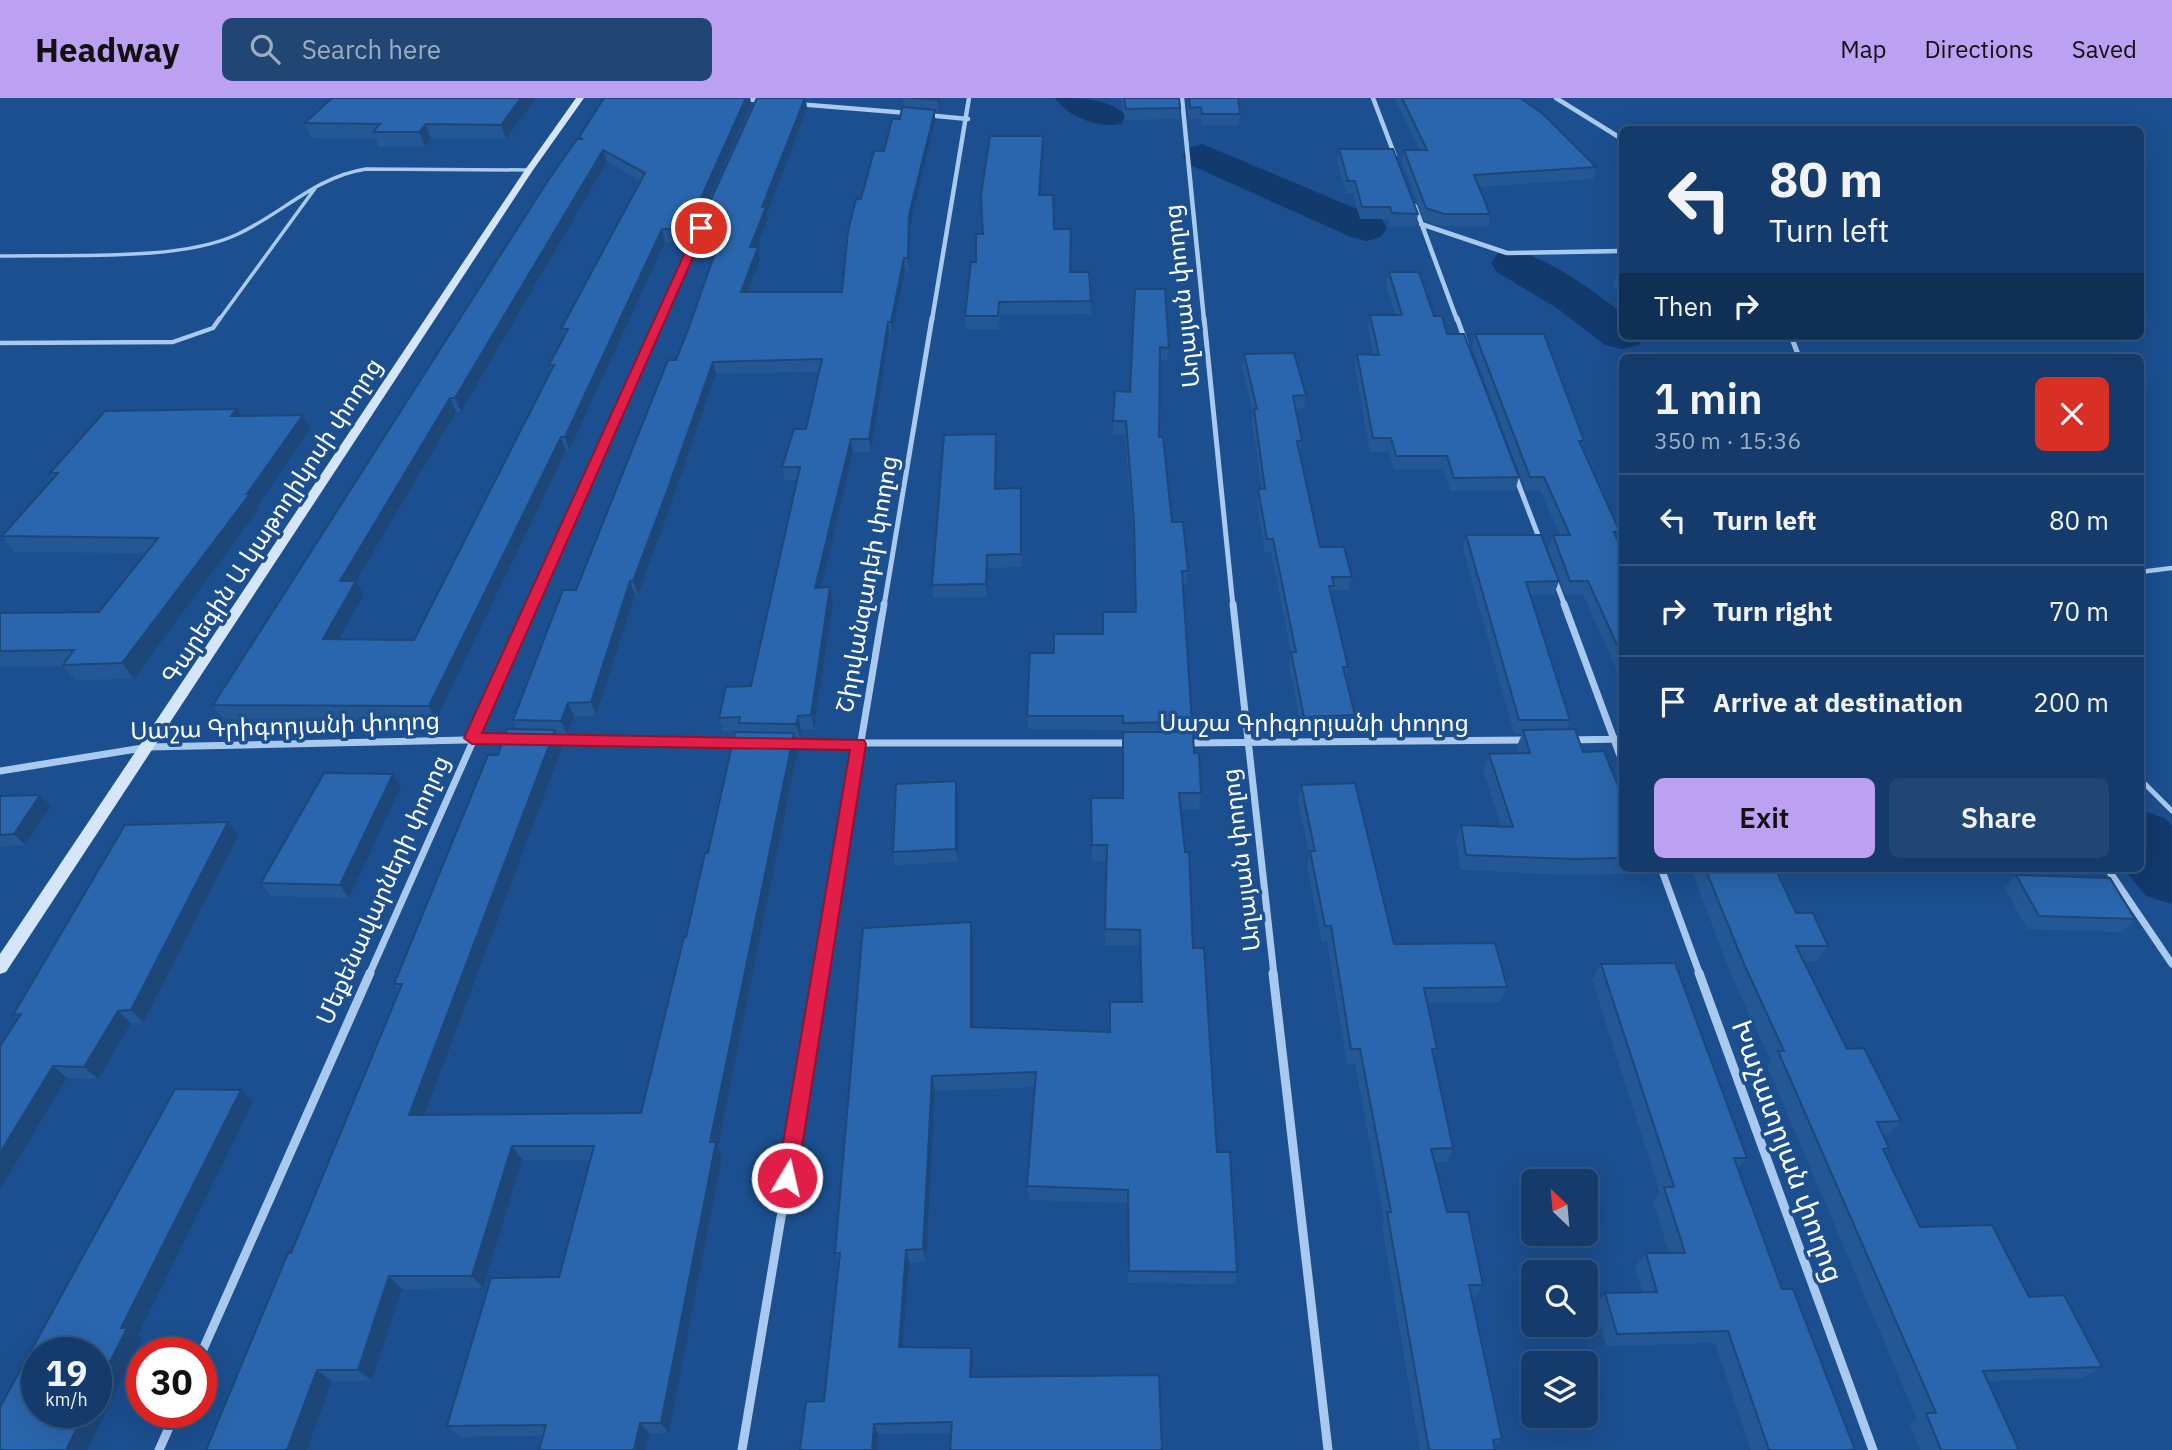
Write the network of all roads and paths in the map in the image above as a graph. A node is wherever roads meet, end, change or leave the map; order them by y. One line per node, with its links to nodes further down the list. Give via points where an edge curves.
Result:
1 (580, 98): 14 (street, Գարեգին Ա կաթողիկոսի փողոց)
2 (735, 98): 7 (street)
3 (969, 98): 11 (street, Շիրվանզադեի փողոց)
4 (1182, 98): 38 (street, Աղայան փողոց)
5 (1373, 98): 13 (street)
6 (1556, 98): 12 (street)
7 (759, 99): 8 (street); 10 (street)
8 (771, 102)
9 (785, 103): 11 (street)
10 (753, 113)
11 (968, 119): 39 (street, Շիրվանզադեի փողոց)
12 (1619, 137)
13 (1397, 161)
14 (529, 170): 15 (lane, via 366,169); 40 (street, Գարեգին Ա կաթողիկոսի փողոց)
15 (318, 184): 20 (lane, via 239,234 193,250); 21 (lane, via 213,328 173,342)
16 (1412, 199): 18 (street)
17 (707, 215): 28 (street, Մեքենավարների փողոց)
18 (1421, 224): 19 (street, via 1507,253); 22 (street)
19 (1619, 251)
20 (0, 256)
21 (0, 343)
22 (1470, 353)
23 (1513, 469): 24 (street)
24 (1542, 546)
25 (2172, 568): 27 (lane)
26 (1552, 572): 30 (street)
27 (2144, 572)
28 (472, 738): 29 (street, Սաշա Գրիգորյանի փողոց); 40 (street, Սաշա Գրիգորյանի փողոց); 48 (street, Մեքենավարների փողոց)
29 (527, 739)
30 (1618, 739): 33 (street)
31 (541, 740): 34 (street)
32 (1533, 740): 38 (street, Սաշա Գրիգորյանի փողոց)
33 (1560, 740)
34 (748, 743)
35 (776, 743): 39 (street, Սաշա Գրիգորյանի փողոց)
36 (1136, 743): 39 (street, Սաշա Գրիգորյանի փողոց)
37 (1178, 743): 38 (street, Սաշա Գրիգորյանի փողոց)
38 (1247, 743): 52 (street, Աղայան փողոց)
39 (858, 744): 51 (street, Շիրվանզադեի փողոց)
40 (149, 747): 41 (street, Սաշա Գրիգորյանի փողոց); 47 (street, Գարեգին Ա կաթողիկոսի փողոց)
41 (0, 771)
42 (2144, 783): 43 (lane)
43 (2172, 811)
44 (1662, 872): 53 (street, Խաչատրյան փողոց)
45 (2110, 872): 46 (street)
46 (2172, 964)
47 (0, 967)
48 (208, 1337)
49 (169, 1428): 50 (street)
50 (159, 1450)
51 (742, 1450)
52 (1328, 1450)
53 (1873, 1450)

